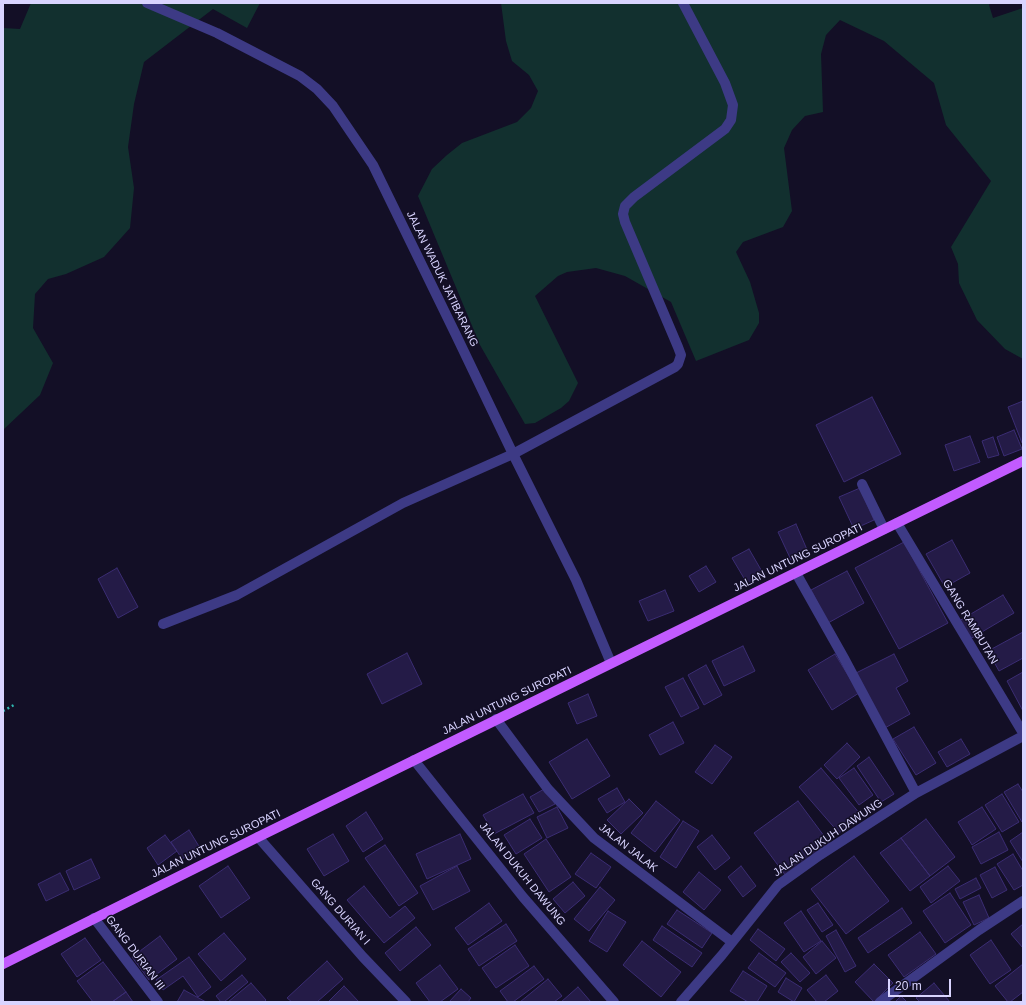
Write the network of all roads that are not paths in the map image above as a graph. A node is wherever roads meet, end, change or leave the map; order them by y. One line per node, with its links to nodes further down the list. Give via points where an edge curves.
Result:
1 (147, 3): 3 (street, JALAN WADUK JATIBARANG, via 217,33 300,76 333,106 373,165)
2 (683, 3): 3 (street, via 725,82 733,106 731,120 725,129 634,197 625,206 624,214 625,222 678,347 680,360 675,367)
3 (513, 454): 9 (street, via 402,503 237,595); 10 (street, JALAN WADUK JATIBARANG, via 576,580)
4 (1023, 461): 6 (main road, JALAN UNTUNG SUROPATI)
5 (862, 484): 7 (street)
6 (897, 523): 7 (main road, JALAN UNTUNG SUROPATI); 12 (street, GANG RAMBUTAN)
7 (884, 529): 8 (main road, JALAN UNTUNG SUROPATI)
8 (796, 572): 10 (main road, JALAN UNTUNG SUROPATI); 14 (street)
9 (163, 624)
10 (611, 663): 11 (main road, JALAN UNTUNG SUROPATI)
11 (496, 719): 13 (main road, JALAN UNTUNG SUROPATI); 18 (street, JALAN JALAK, via 548,789 594,838)
12 (1023, 734): 14 (street, JALAN DUKUH DAWUNG)
13 (414, 760): 15 (main road, JALAN UNTUNG SUROPATI); 22 (street, JALAN DUKUH DAWUNG, via 523,897)
14 (916, 793): 18 (street, JALAN DUKUH DAWUNG, via 778,885)
15 (258, 837): 17 (main road, JALAN UNTUNG SUROPATI); 21 (street, GANG DURIAN I)
16 (1023, 901): 24 (street)
17 (94, 918): 19 (main road, JALAN UNTUNG SUROPATI); 20 (street, GANG DURIAN III)
18 (732, 942): 23 (street, JALAN DUKUH DAWUNG)
19 (3, 964)
20 (158, 1002)
21 (406, 1002)
22 (614, 1002)
23 (681, 1002)
24 (880, 1002)

